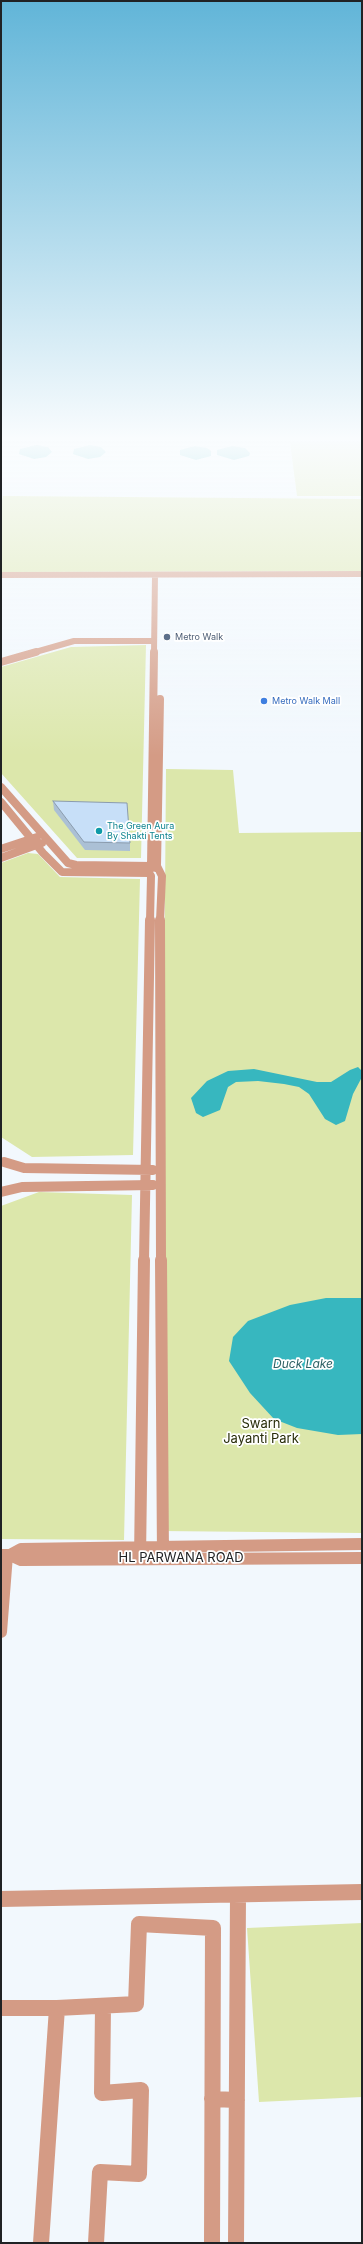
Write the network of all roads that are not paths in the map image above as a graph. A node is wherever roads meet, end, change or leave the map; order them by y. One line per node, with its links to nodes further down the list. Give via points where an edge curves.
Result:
1 (362, 574): 3 (street)
2 (1, 575): 3 (street)
3 (158, 578): 4 (street); 5 (street); 6 (street); 15 (street, via 160,763 157,866)
4 (1, 580)
5 (362, 581)
6 (154, 639): 7 (street, via 74,641); 14 (street)
7 (2, 658)
8 (1, 787): 10 (street)
9 (1, 802): 11 (street)
10 (45, 838): 11 (street); 14 (street, via 68,862 76,865)
11 (34, 842): 12 (street); 13 (street); 14 (street, via 62,872)
12 (1, 849)
13 (1, 858)
14 (150, 869): 15 (street); 17 (street)
15 (160, 871): 18 (street)
16 (4, 1162): 17 (street, via 24,1168)
17 (146, 1170): 18 (street); 20 (street)
18 (160, 1171): 19 (street)
19 (161, 1185): 20 (street); 24 (street)
20 (146, 1186): 21 (street, via 22,1187); 23 (street)
21 (1, 1192)
22 (362, 1544): 24 (street)
23 (140, 1552): 24 (street, HL PARWANA ROAD); 25 (street, HL PARWANA ROAD, via 21,1560)
24 (163, 1552): 26 (street, HL PARWANA ROAD)
25 (6, 1555): 27 (street)
26 (362, 1558)
27 (1, 1632)
28 (362, 1892): 29 (street)
29 (238, 1895): 30 (street); 35 (street)
30 (1, 1899)
31 (103, 2007): 33 (street); 34 (street, via 136,2004 139,1924 213,1928); 37 (street, via 102,2093 141,2090 139,2174 100,2172)
32 (1, 2008): 33 (street)
33 (57, 2008): 36 (street)
34 (212, 2099): 35 (street); 38 (street)
35 (237, 2100): 39 (street)
36 (41, 2243)
37 (96, 2243)
38 (212, 2243)
39 (236, 2243)

